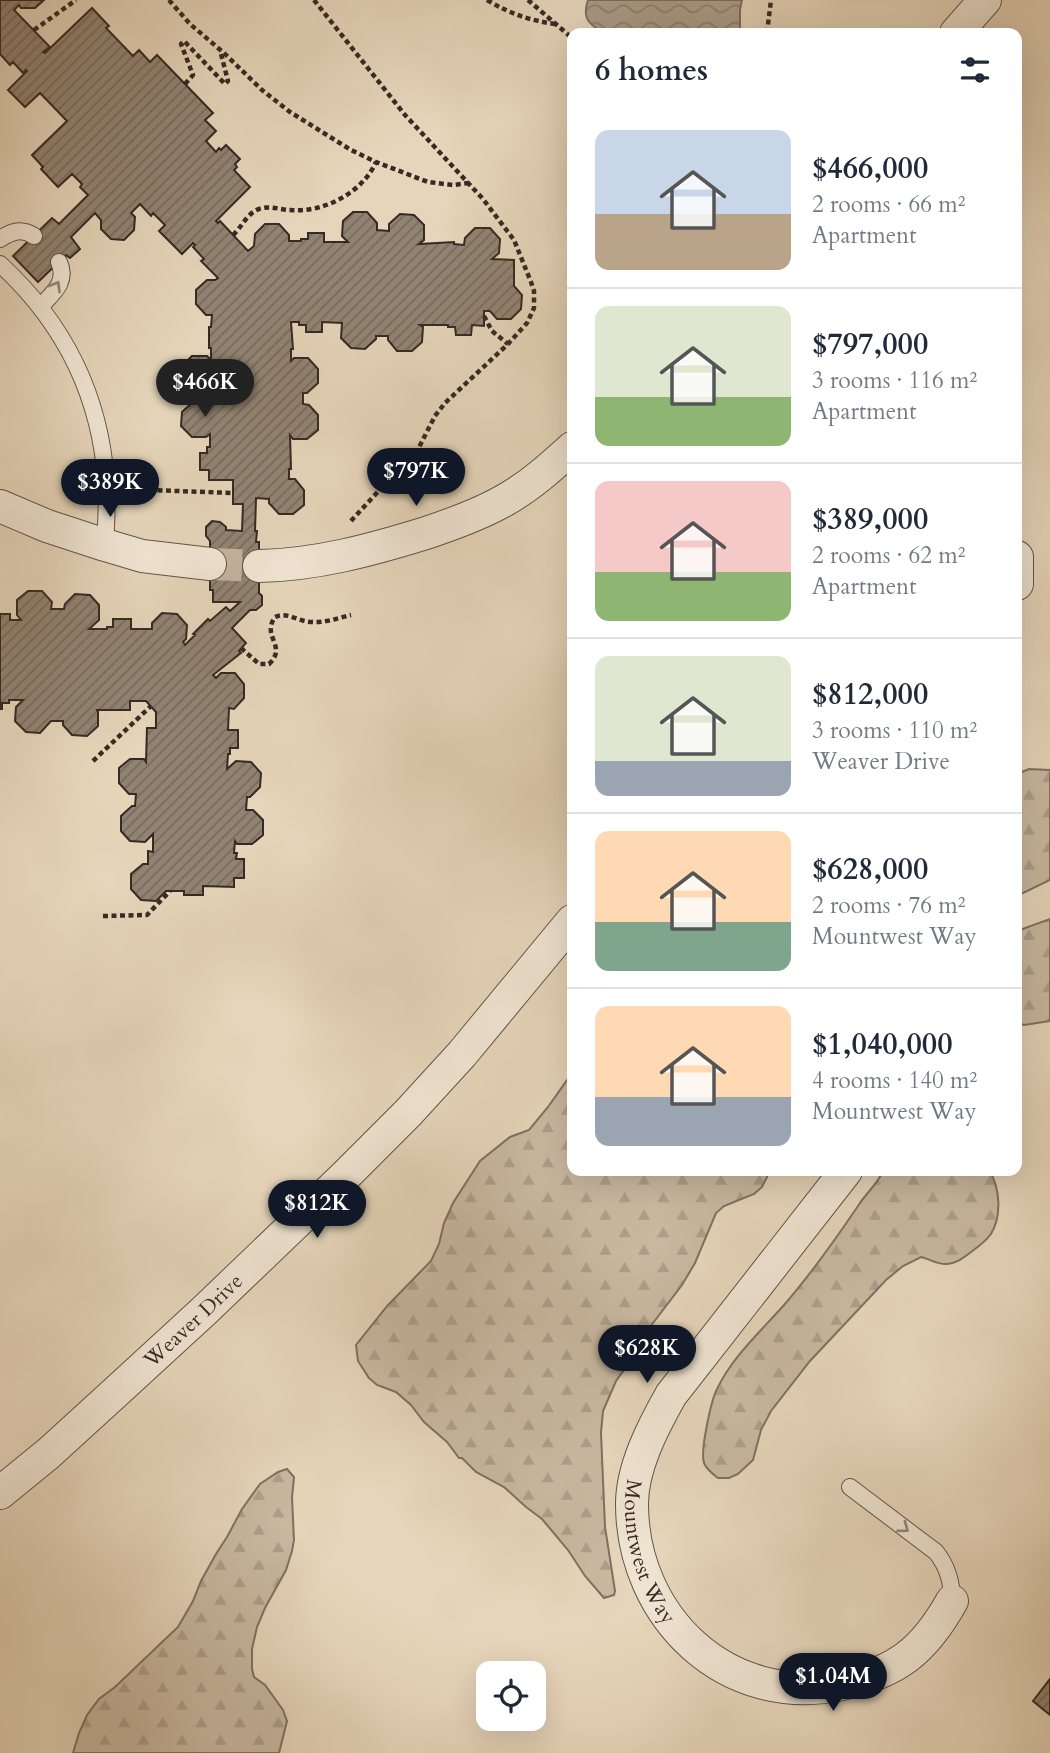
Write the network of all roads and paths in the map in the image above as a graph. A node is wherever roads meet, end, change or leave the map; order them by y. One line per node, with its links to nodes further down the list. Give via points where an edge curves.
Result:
1 (76, 0): 11 (path)
2 (169, 0): 13 (path)
3 (314, 0): 16 (path, via 405,115)
4 (488, 0): 8 (path, via 510,13)
5 (528, 0): 8 (path)
6 (771, 0): 9 (path)
7 (985, 0): 10 (street)
8 (555, 24): 12 (path)
9 (768, 28)
10 (960, 28)
11 (34, 30)
12 (567, 34)
13 (219, 50): 14 (path, via 225,84 184,41 181,44 193,75); 15 (path, via 290,112)
14 (185, 84)
15 (376, 162): 16 (path, via 428,182); 17 (path, via 367,177 336,200 299,210 260,208)
16 (470, 183): 24 (path, via 514,240 534,292 531,316)
17 (233, 235)
18 (34, 236): 19 (lane, via 18,231)
19 (0, 239)
20 (59, 262): 22 (lane, one-way to 20, via 60,285)
21 (0, 264): 22 (lane)
22 (40, 307): 30 (lane, via 69,349 94,415 106,480)
23 (484, 316): 24 (path, via 492,331)
24 (508, 344): 29 (path, via 444,403 414,457)
25 (567, 452): 32 (street, via 503,502 444,527 333,558)
26 (149, 490): 27 (path)
27 (233, 493)
28 (0, 506): 30 (street)
29 (348, 524)
30 (105, 545): 31 (street, via 144,556)
31 (210, 564)
32 (259, 566)
33 (351, 615): 34 (path, via 315,623 284,614 275,617 270,631 277,652 269,664 259,664)
34 (241, 648)
35 (151, 706): 36 (path)
36 (93, 761)
37 (170, 891): 38 (path, via 147,915)
38 (103, 916)
39 (567, 927): 42 (street, Weaver Drive, via 462,1054 345,1176 49,1454)
40 (842, 1176): 43 (street, Mountwest Way, via 671,1395 652,1429 632,1502 636,1546 646,1581 683,1637 737,1675 767,1684 826,1687 883,1672 924,1642)
41 (850, 1487): 43 (lane, one-way to 43, via 936,1552 947,1570)
42 (0, 1493)
43 (951, 1601)

